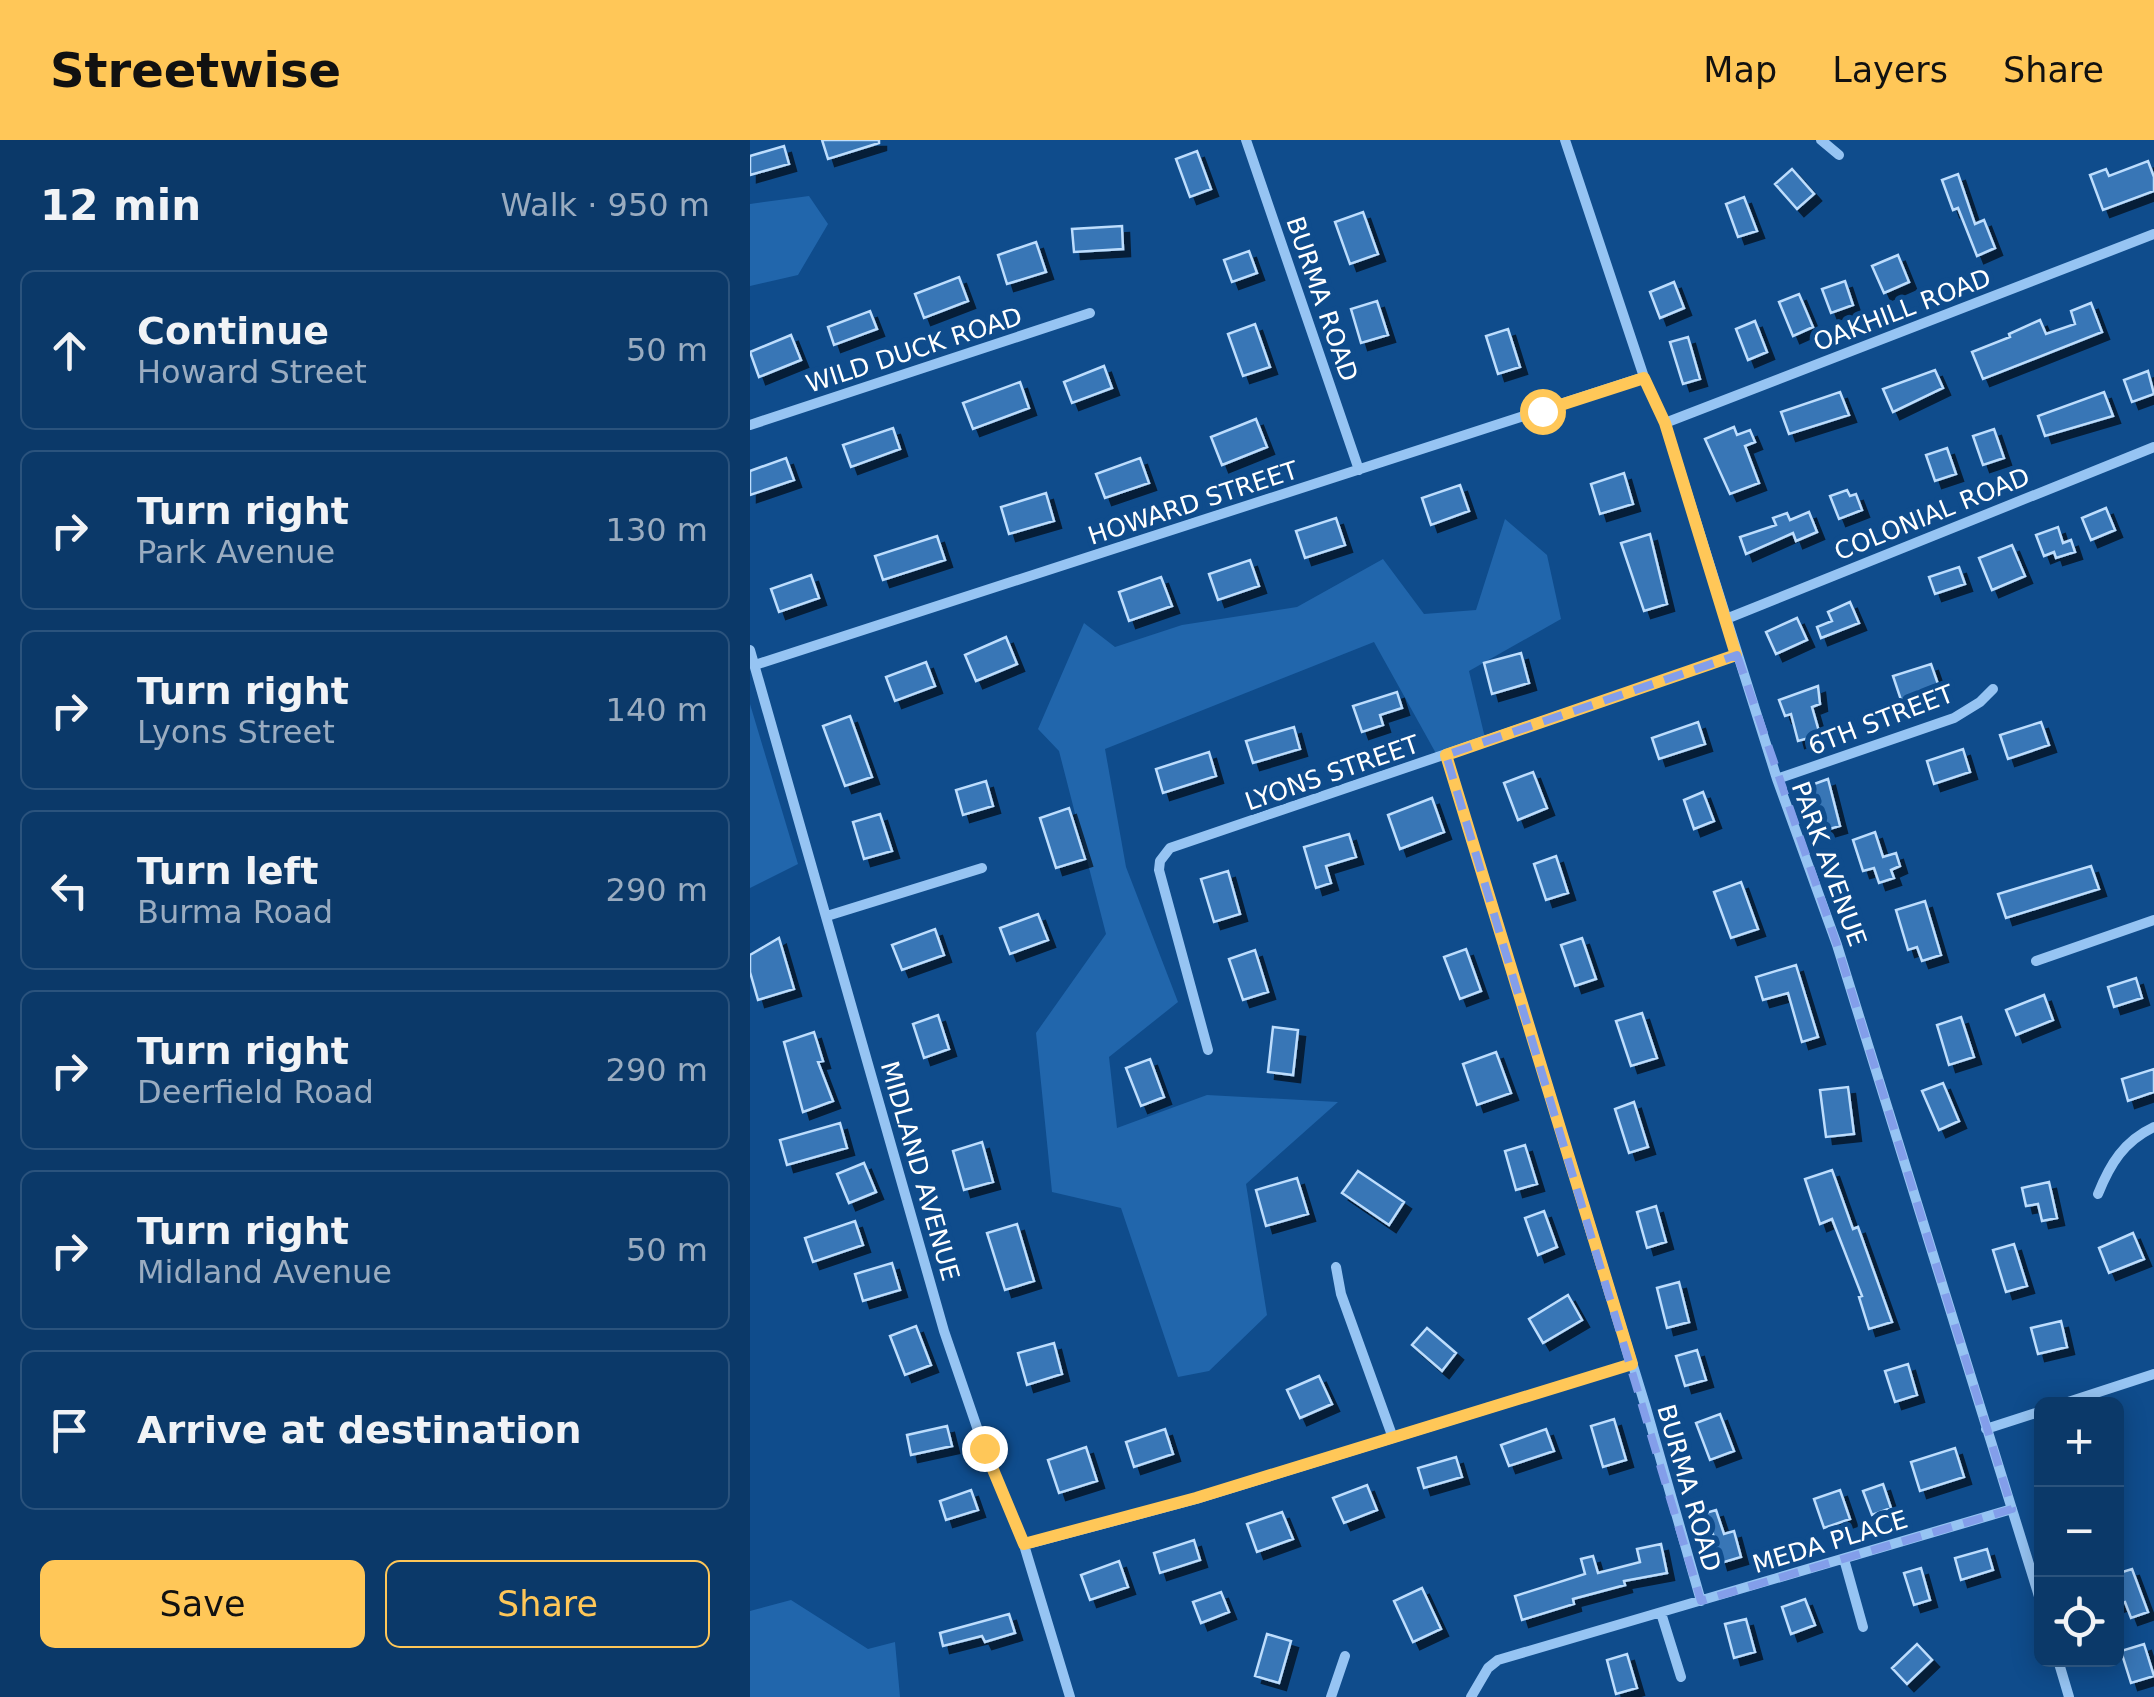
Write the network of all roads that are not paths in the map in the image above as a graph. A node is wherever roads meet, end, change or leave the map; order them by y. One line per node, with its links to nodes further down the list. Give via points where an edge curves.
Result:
1 (1246, 140): 11 (street, BURMA ROAD)
2 (1566, 140): 7 (street, PARK AVENUE)
3 (1821, 140): 4 (street)
4 (1840, 155)
5 (2154, 234): 8 (street, OAKHILL ROAD)
6 (1090, 312): 9 (street, WILD DUCK ROAD)
7 (1644, 378): 8 (street, PARK AVENUE); 11 (street, HOWARD STREET)
8 (1665, 423): 12 (street, PARK AVENUE)
9 (750, 425)
10 (2154, 447): 12 (street, COLONIAL ROAD)
11 (1359, 470): 15 (street, HOWARD STREET)
12 (1726, 618): 14 (street, PARK AVENUE)
13 (750, 650): 15 (street, MIDLAND AVENUE)
14 (1736, 655): 17 (street, LYONS STREET); 18 (street, PARK AVENUE)
15 (755, 665): 20 (street, MIDLAND AVENUE)
16 (1993, 688): 18 (street, 6TH STREET, via 1954,718)
17 (1446, 755): 23 (street, LYONS STREET, via 1170,848 1159,870); 27 (street, BURMA ROAD)
18 (1777, 779): 31 (street, PARK AVENUE, via 1837,945)
19 (982, 868): 20 (street)
20 (827, 916): 34 (street, MIDLAND AVENUE, via 944,1330)
21 (2154, 920): 22 (street)
22 (2036, 960)
23 (1208, 1050)
24 (2154, 1127): 25 (street, via 2120,1151)
25 (2098, 1194)
26 (1336, 1268): 32 (street)
27 (1632, 1364): 32 (street); 37 (street, BURMA ROAD)
28 (2154, 1374): 29 (street)
29 (2083, 1397)
30 (2034, 1414): 31 (street)
31 (1986, 1430): 33 (street, PARK AVENUE)
32 (1393, 1438): 34 (street)
33 (2012, 1509): 35 (street, MEDA PLACE); 36 (street, PARK AVENUE)
34 (1024, 1544): 43 (street, MIDLAND AVENUE)
35 (1844, 1558): 37 (street, MEDA PLACE); 39 (street)
36 (2034, 1580)
37 (1701, 1601): 38 (street, MEDA PLACE)
38 (1661, 1612): 42 (street); 45 (street, MEDA PLACE, via 1498,1660)
39 (1864, 1627)
40 (1345, 1656): 44 (street)
41 (2060, 1667): 46 (street)
42 (1680, 1677)
43 (1070, 1697)
44 (1331, 1697)
45 (1471, 1697)
46 (2069, 1697)

